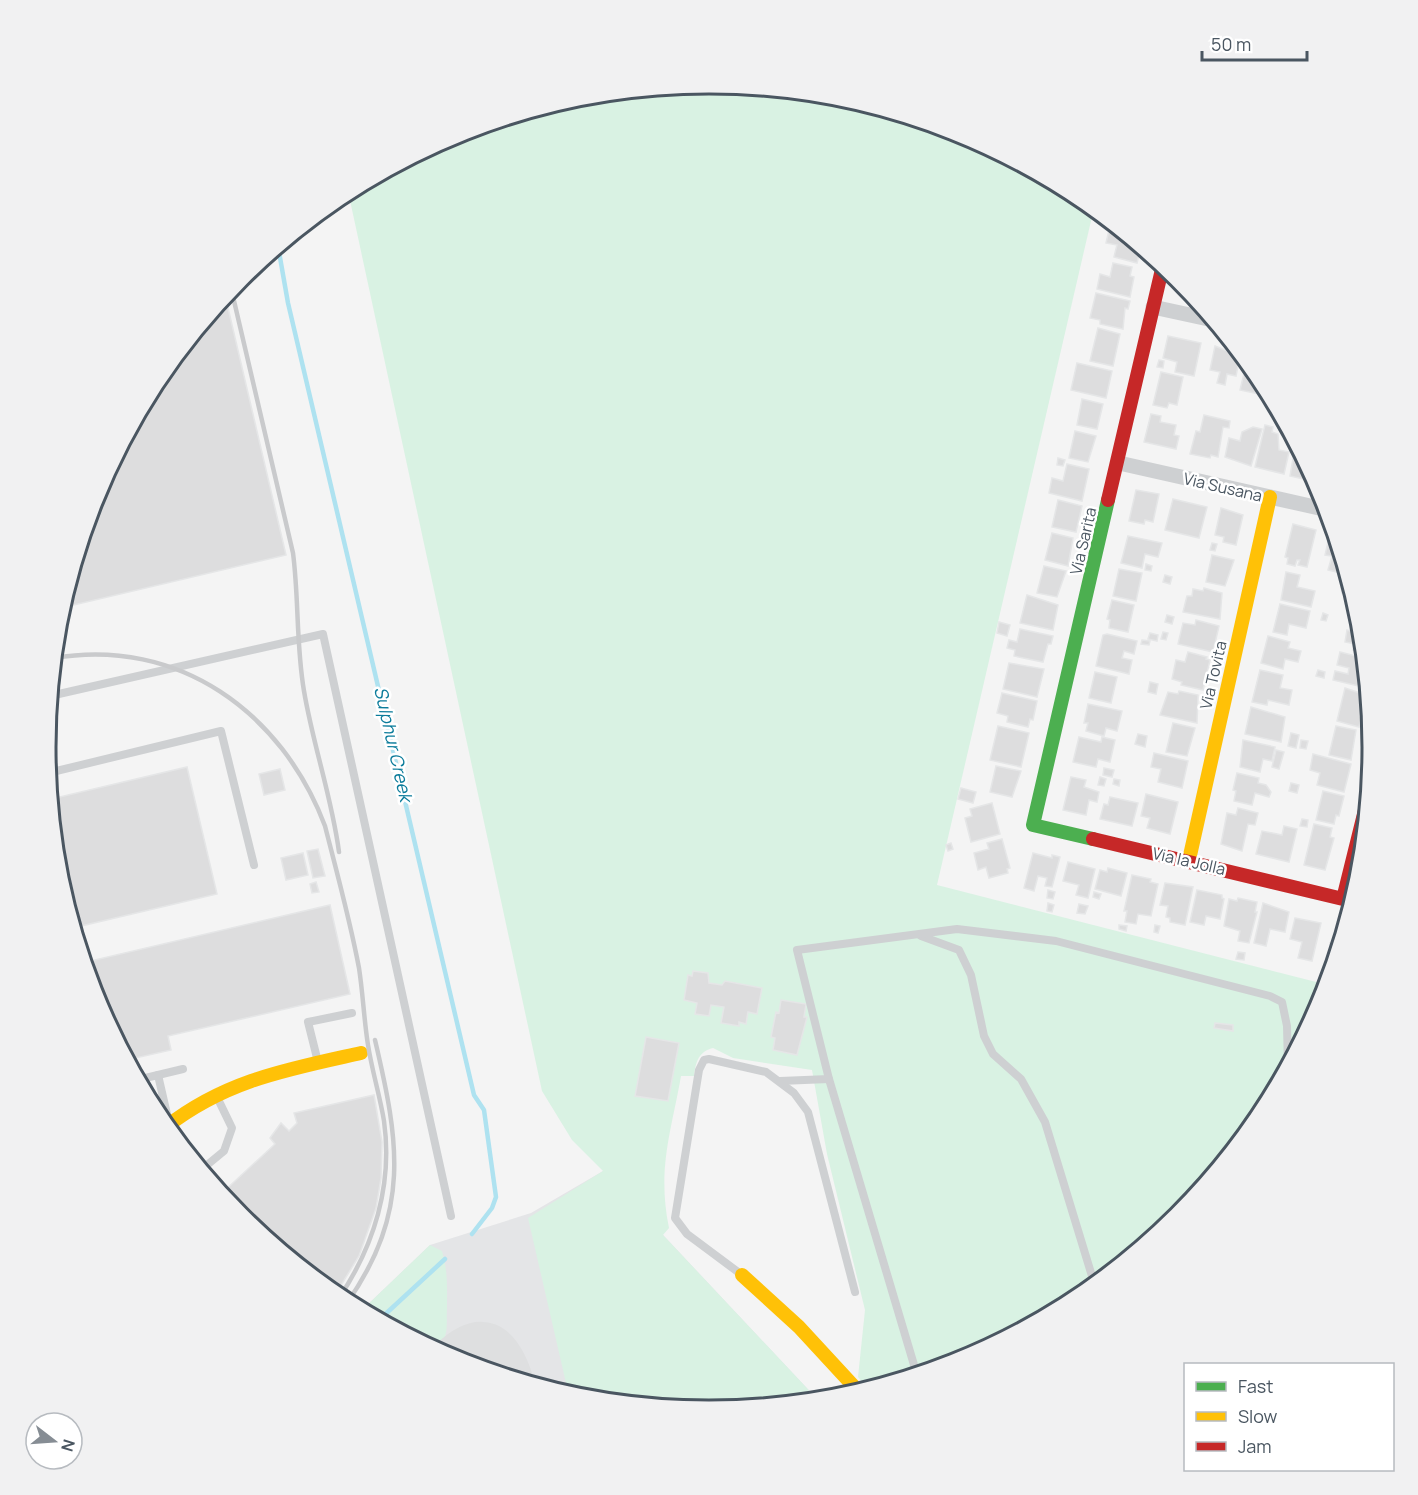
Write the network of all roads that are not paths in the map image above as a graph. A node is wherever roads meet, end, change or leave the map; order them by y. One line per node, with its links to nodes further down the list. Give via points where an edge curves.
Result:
1 (1161, 275): 2 (street, Via Sarita)
2 (1153, 307): 3 (street); 4 (street, Via Sarita)
3 (1200, 317)
4 (1119, 463): 5 (street, Via Susana); 9 (street, Via Sarita)
5 (1270, 498): 6 (street, Via Susana); 10 (street, Via Tovita)
6 (1317, 508)
7 (58, 694): 27 (lane, via 323,634)
8 (57, 771): 11 (lane, via 221,732)
9 (1033, 825): 10 (street, Via la Jolla)
10 (1189, 860): 12 (street, Via la Jolla, via 1343,899)
11 (254, 865)
12 (1348, 882)
13 (920, 935): 15 (lane, via 957,929 1056,941 1270,996 1282,1002); 21 (lane, via 797,950); 29 (lane, via 959,950 971,975 984,1036 993,1054 1021,1079 1046,1122)
14 (352, 1013): 17 (lane, via 308,1022)
15 (1287, 1052)
16 (361, 1053): 17 (street)
17 (318, 1063): 23 (street, via 237,1083)
18 (183, 1069): 19 (lane)
19 (158, 1074): 20 (lane); 24 (lane)
20 (145, 1078)
21 (829, 1079): 22 (lane); 31 (lane)
22 (780, 1081): 28 (lane, via 766,1072 714,1059 705,1060 699,1071 675,1218 687,1234); 30 (lane, via 803,1104 812,1121)
23 (214, 1093): 25 (street); 26 (lane, via 232,1128 224,1151)
24 (164, 1107)
25 (174, 1121)
26 (207, 1165)
27 (451, 1216)
28 (742, 1275): 32 (street, via 799,1327)
29 (1092, 1277)
30 (855, 1292)
31 (914, 1368)
32 (852, 1385)

